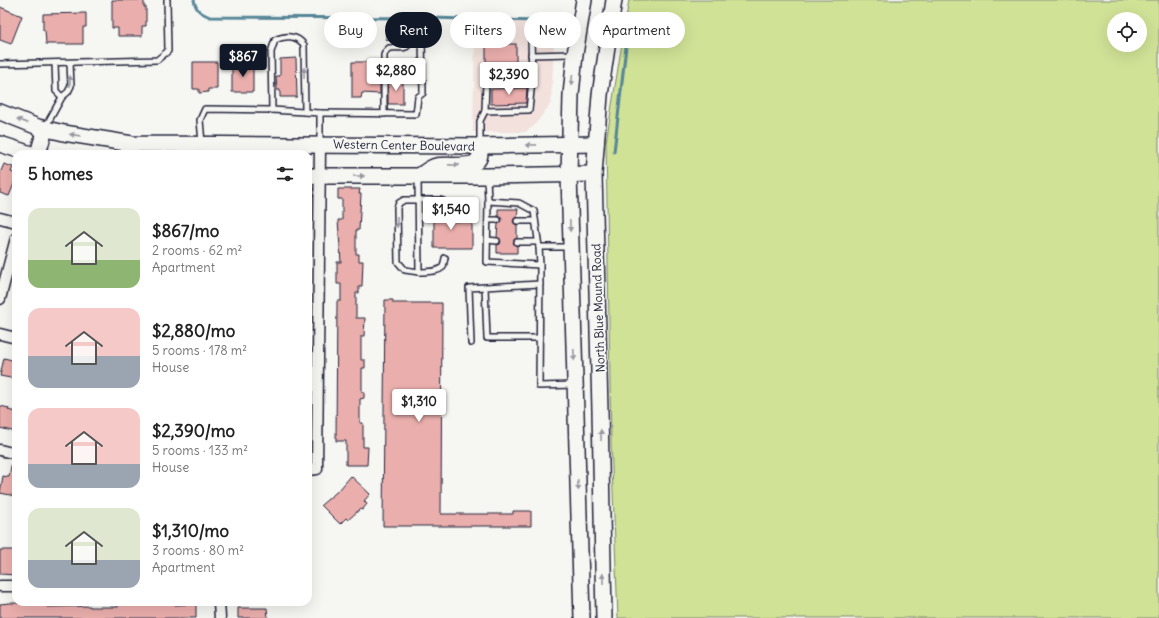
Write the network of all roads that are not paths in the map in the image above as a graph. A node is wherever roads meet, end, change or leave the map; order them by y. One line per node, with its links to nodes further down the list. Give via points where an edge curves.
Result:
1 (168, 0): 9 (lane, via 168,51 157,60)
2 (584, 0): 7 (main road, North Blue Mound Road)
3 (614, 0): 25 (main road, North Blue Mound Road, via 600,94)
4 (389, 48): 19 (lane, via 384,55)
5 (422, 48): 19 (lane, via 423,93 418,97 416,114)
6 (531, 48): 8 (lane)
7 (575, 54): 8 (lane); 24 (main road, North Blue Mound Road, one-way to 24)
8 (531, 55): 12 (lane)
9 (70, 62): 10 (lane); 13 (lane, one-way to 9, via 70,86)
10 (55, 63): 11 (lane); 13 (lane, via 56,91)
11 (0, 64)
12 (532, 81): 17 (lane, via 529,110); 17 (lane, via 486,82)
13 (62, 97): 20 (lane)
14 (272, 110): 16 (lane); 16 (lane, one-way to 14, via 304,45 301,40 287,36 275,40 271,52); 22 (lane, via 205,109 200,120)
15 (0, 112): 20 (main road, Western Center Boulevard, one-way to 15)
16 (305, 112): 18 (lane)
17 (485, 112): 26 (lane, via 480,121)
18 (320, 113): 19 (lane); 23 (lane)
19 (384, 114)
20 (45, 129): 22 (main road, Western Center Boulevard, one-way to 20, via 132,144); 28 (main road)
21 (0, 144): 27 (main road)
22 (202, 144): 23 (main road, Western Center Boulevard)
23 (320, 144): 26 (main road, Western Center Boulevard); 31 (street)
24 (570, 144): 25 (main road, Western Center Boulevard); 26 (main road, Western Center Boulevard, one-way to 26); 30 (main road, North Blue Mound Road)
25 (596, 144): 29 (main road, North Blue Mound Road)
26 (480, 146): 32 (main road, one-way to 26, via 434,167 476,163 480,156)
27 (19, 150)
28 (39, 150)
29 (594, 174): 30 (main road); 71 (main road, North Blue Mound Road, one-way to 29)
30 (569, 175): 33 (main road); 49 (main road, North Blue Mound Road, one-way to 49)
31 (314, 176): 32 (main road, one-way to 32); 46 (street)
32 (418, 176): 33 (main road); 34 (lane)
33 (486, 176): 35 (lane)
34 (418, 200): 36 (lane, via 439,200); 53 (lane); 53 (lane, one-way to 53, via 404,200 397,208 398,262 405,270)
35 (488, 201): 38 (lane); 42 (lane, via 519,203 534,211)
36 (445, 205)
37 (0, 218): 40 (street)
38 (488, 220): 39 (lane); 43 (lane)
39 (498, 220)
40 (12, 221)
41 (517, 221): 42 (lane)
42 (535, 222): 48 (lane)
43 (487, 240): 44 (lane); 52 (lane, via 487,262)
44 (497, 241)
45 (312, 242): 46 (street)
46 (318, 242): 61 (street)
47 (517, 242): 48 (lane)
48 (539, 244): 49 (lane); 52 (lane)
49 (571, 247): 62 (main road, North Blue Mound Road, one-way to 62)
50 (12, 253): 56 (street)
51 (445, 258): 53 (lane, via 443,267 439,270)
52 (540, 264): 54 (lane)
53 (419, 272)
54 (540, 284): 55 (lane); 59 (lane)
55 (485, 287): 59 (lane, via 487,338); 60 (lane, via 469,288)
56 (0, 299)
57 (0, 334): 58 (street)
58 (12, 337)
59 (540, 338): 62 (lane, via 539,386)
60 (471, 343)
61 (313, 356): 65 (street, via 317,470)
62 (575, 385): 70 (main road, North Blue Mound Road, one-way to 70)
63 (0, 450): 64 (street)
64 (12, 453)
65 (312, 470)
66 (0, 586): 67 (street)
67 (12, 586)
68 (219, 606): 69 (street)
69 (220, 618)
70 (582, 618)
71 (604, 618)

